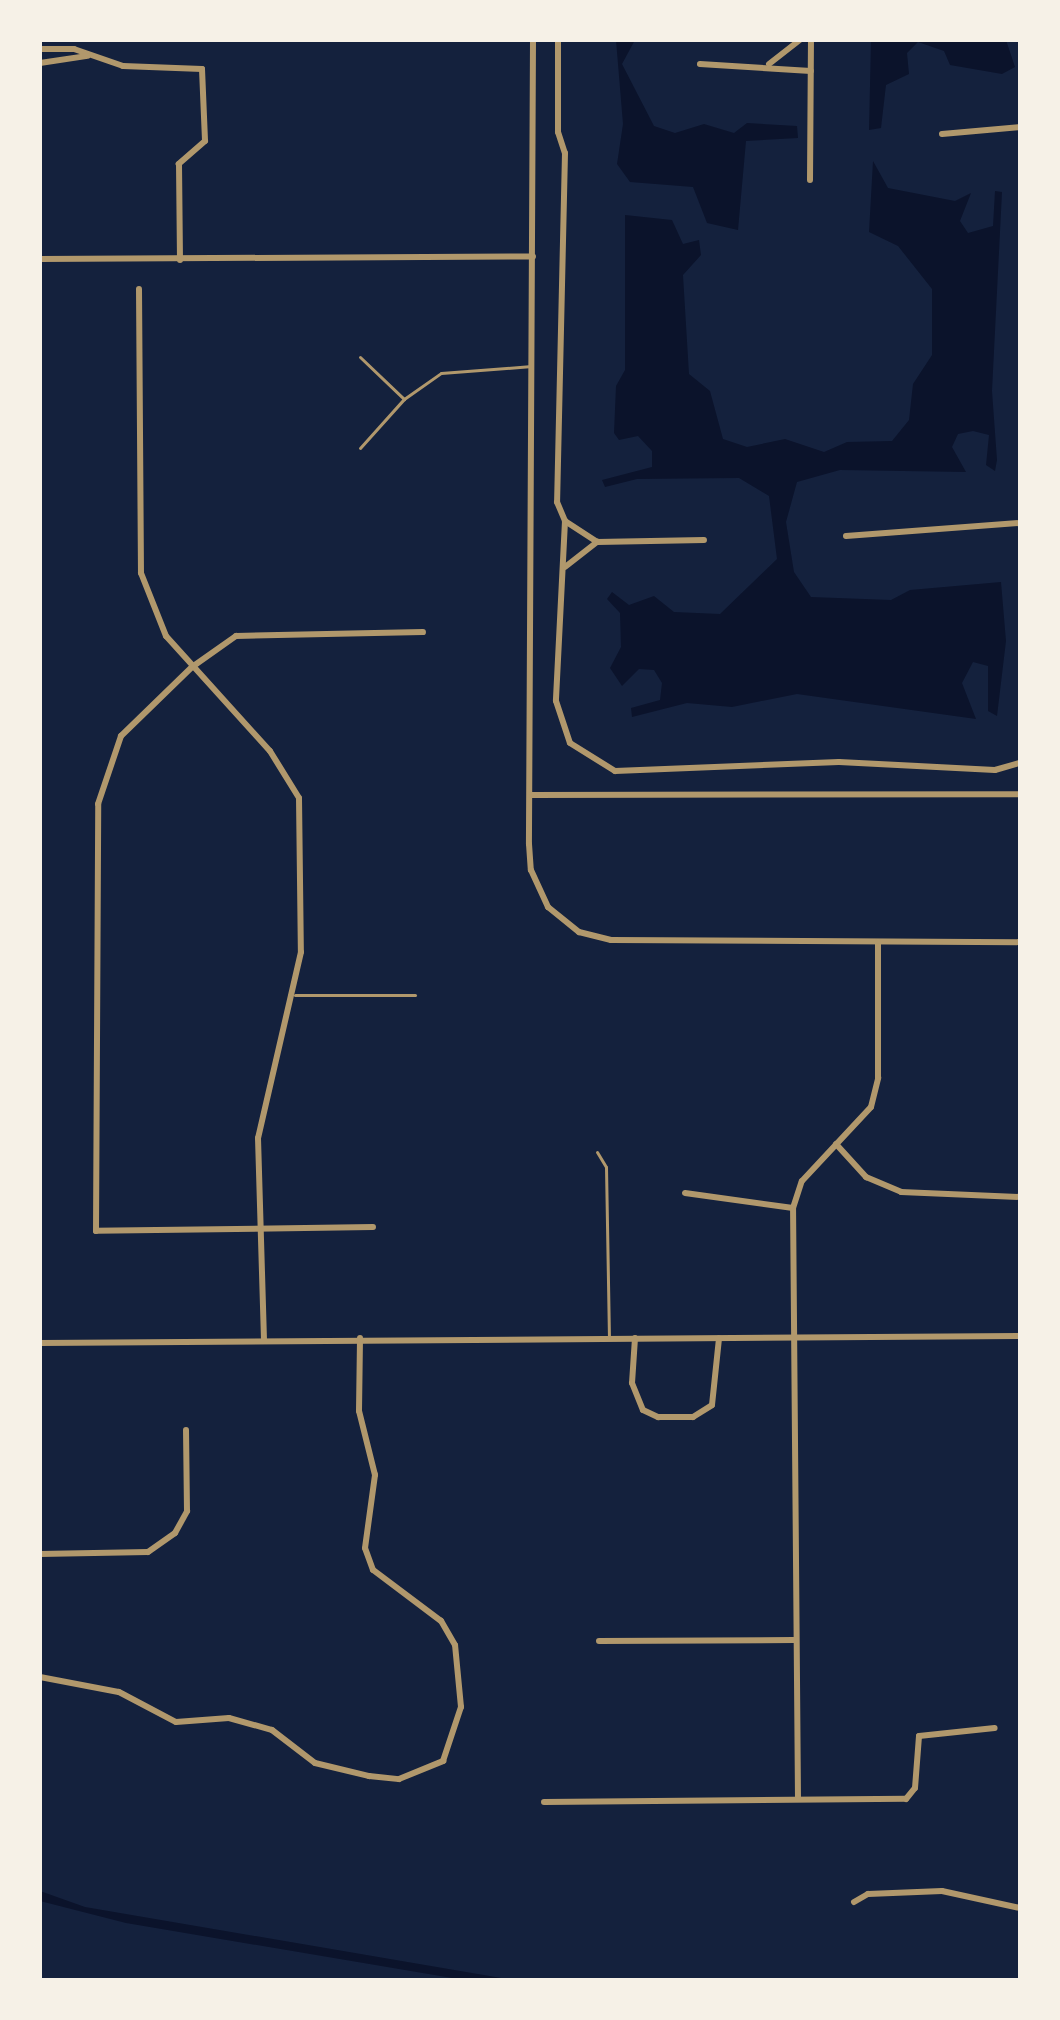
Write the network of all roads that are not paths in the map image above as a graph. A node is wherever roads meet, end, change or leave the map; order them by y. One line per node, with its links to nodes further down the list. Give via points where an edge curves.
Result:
1 (533, 40): 14 (street)
2 (558, 40): 22 (street, via 565,198 557,502)
3 (800, 40): 9 (street)
4 (811, 40): 10 (street)
5 (40, 49): 6 (street)
6 (87, 56): 7 (street); 16 (street, via 202,69 205,141 179,164)
7 (40, 63)
8 (700, 64): 9 (street)
9 (766, 66): 10 (street)
10 (811, 71): 13 (street)
11 (1020, 127): 12 (street)
12 (942, 134)
13 (810, 180)
14 (533, 256): 16 (street); 19 (street)
15 (40, 259): 16 (street)
16 (180, 260)
17 (139, 289): 29 (street, via 141,573 166,636)
18 (360, 357): 20 (lane)
19 (532, 366): 20 (lane, via 441,373); 32 (street)
20 (404, 399): 21 (lane)
21 (360, 448)
22 (565, 521): 26 (street); 27 (street)
23 (1018, 526): 24 (street)
24 (846, 536)
25 (704, 540): 26 (street)
26 (597, 542): 27 (street)
27 (565, 567): 30 (street, via 557,583 557,714 570,743 599,766 650,772 839,762 981,770)
28 (423, 632): 29 (street, via 236,636)
29 (192, 667): 35 (street, via 270,751 299,798 304,877); 43 (street, via 121,736 98,804 96,1231)
30 (1020, 763)
31 (1020, 794): 32 (street)
32 (532, 795): 33 (street, via 531,870 548,907 579,932 611,940)
33 (878, 942): 34 (street); 37 (street, via 878,1078 871,1107)
34 (1020, 942)
35 (295, 995): 36 (lane); 43 (street, via 258,1138)
36 (415, 995)
37 (836, 1144): 40 (street, via 866,1177 901,1192); 41 (street, via 802,1181)
38 (597, 1152): 46 (lane, via 606,1167)
39 (685, 1193): 41 (street)
40 (1020, 1197)
41 (793, 1208): 49 (street)
42 (373, 1227): 43 (street)
43 (263, 1228): 50 (street)
44 (1020, 1336): 49 (street)
45 (360, 1338): 46 (street); 50 (street); 56 (street, via 359,1411 375,1475 365,1548 373,1570 441,1621 455,1645 461,1707 443,1761 399,1779 369,1776 315,1763 272,1730 229,1718 176,1722 119,1692)
46 (609, 1338): 47 (street)
47 (635, 1338): 48 (street); 48 (street, via 632,1383 643,1410 693,1417 712,1405)
48 (719, 1338): 49 (street)
49 (796, 1338): 54 (street)
50 (264, 1339): 51 (street)
51 (40, 1343)
52 (186, 1430): 53 (street, via 187,1511 175,1533 148,1552)
53 (40, 1554)
54 (794, 1640): 55 (street); 58 (street)
55 (599, 1641)
56 (40, 1677)
57 (995, 1728): 58 (street, via 919,1736 915,1788 906,1799)
58 (798, 1799): 59 (street)
59 (544, 1802)
60 (854, 1902): 61 (street, via 868,1894 942,1891)
61 (1020, 1908)

